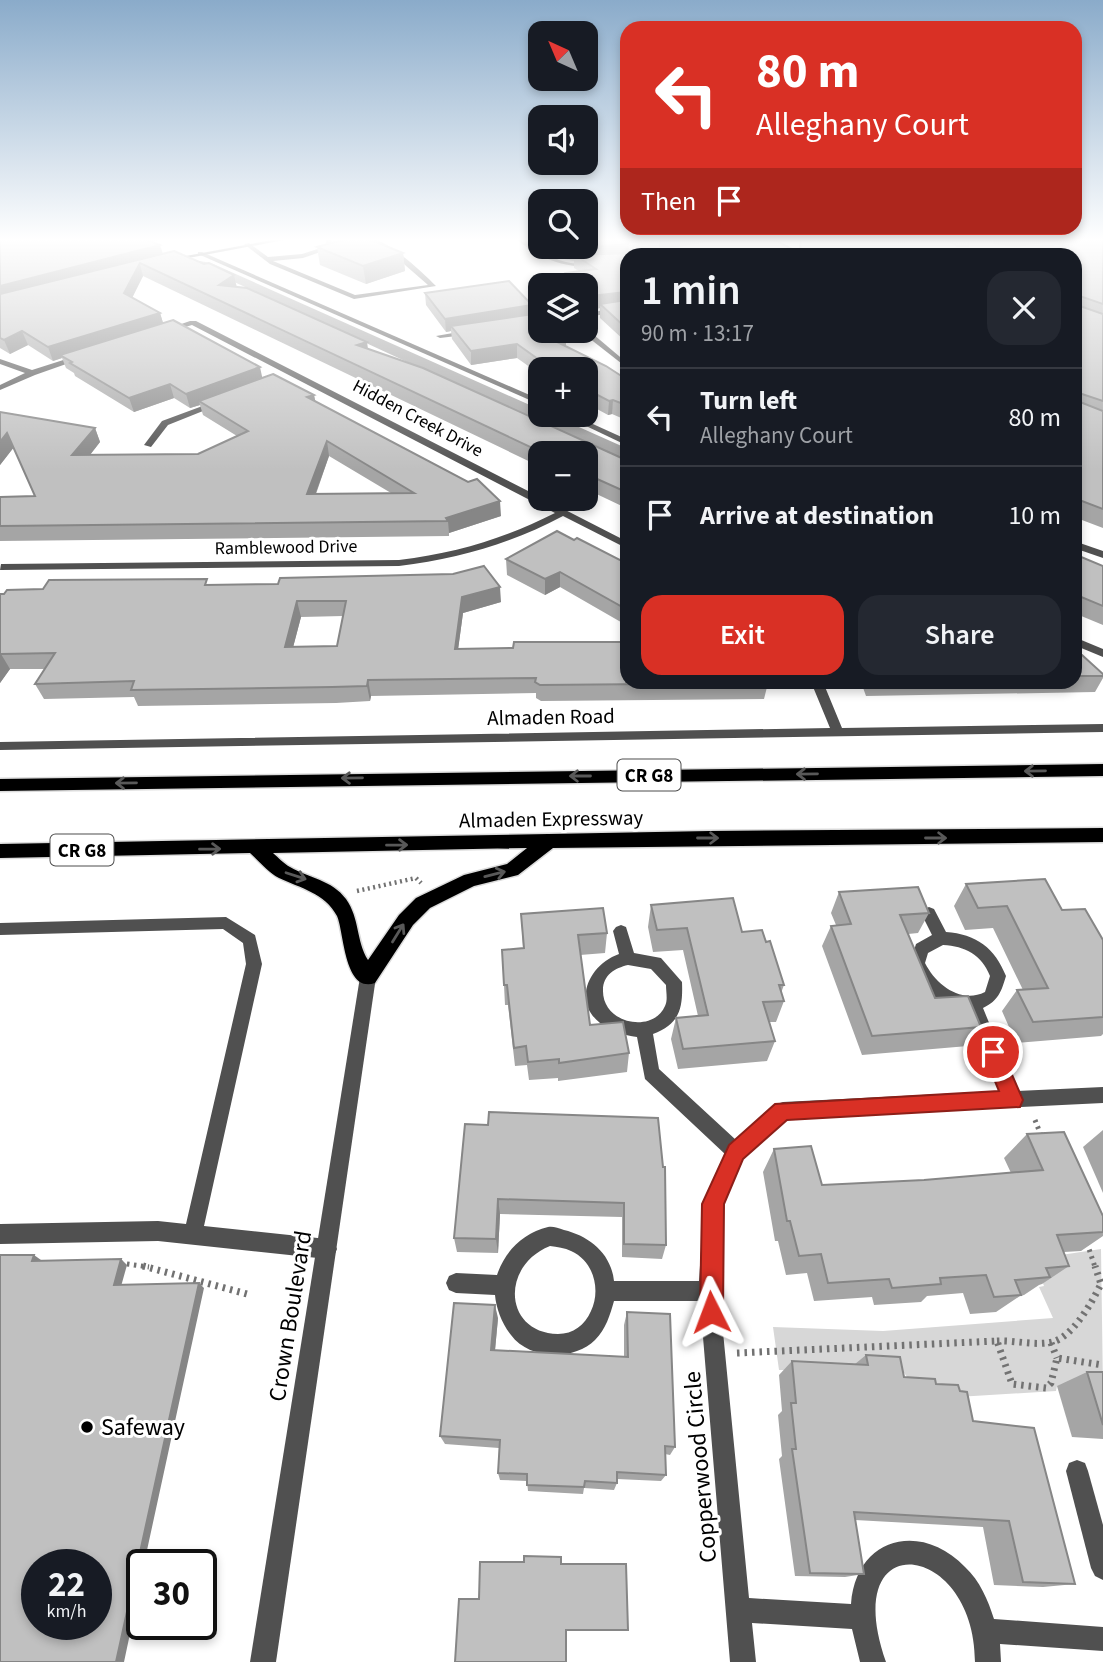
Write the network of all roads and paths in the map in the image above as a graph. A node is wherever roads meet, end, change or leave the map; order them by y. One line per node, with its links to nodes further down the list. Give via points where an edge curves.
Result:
1 (342, 316): 13 (street)
2 (478, 331): 4 (street)
3 (156, 334): 10 (street, Hidden Creek Drive, via 193,323)
4 (440, 336)
5 (598, 342): 7 (street)
6 (94, 353): 9 (street)
7 (620, 360)
8 (0, 361): 9 (street)
9 (32, 373): 12 (street)
10 (296, 375): 11 (street); 18 (street, Hidden Creek Drive)
11 (284, 379)
12 (0, 388)
13 (528, 397)
14 (224, 401): 17 (street, via 165,423)
15 (593, 427): 16 (street)
16 (620, 439)
17 (148, 445)
18 (562, 513): 19 (street, Hidden Creek Drive); 22 (street, Ramblewood Drive, via 491,547 441,559)
19 (620, 542)
20 (1082, 547): 21 (street)
21 (1103, 555)
22 (1, 568)
23 (1082, 644): 24 (street)
24 (1103, 653)
25 (820, 689): 27 (street)
26 (1103, 728): 27 (street, Almaden Road)
27 (838, 731): 28 (street, Almaden Road)
28 (0, 746)
29 (1103, 770): 30 (main road, Almaden Expressway / CR G8, one-way to 30)
30 (0, 785)
31 (1103, 835): 32 (main road, Almaden Expressway / CR G8, one-way to 31)
32 (549, 841): 33 (main road, Almaden Expressway / CR G8, one-way to 32); 42 (main road, one-way to 32, via 406,920 424,903 470,880 512,870)
33 (256, 848): 34 (main road, Almaden Expressway / CR G8, one-way to 33); 42 (main road, one-way to 42, via 283,872 312,882 338,902 348,919 353,953)
34 (0, 851)
35 (425, 886): 36 (path, via 416,878 365,887)
36 (351, 895)
37 (929, 913): 40 (street)
38 (0, 929): 50 (street, via 226,923 250,940 254,964)
39 (621, 931): 41 (street)
40 (941, 938): 43 (street, via 922,948 919,968 945,998); 43 (street, via 977,947 995,965 998,976 993,994)
41 (628, 958): 44 (street, via 642,959 666,971 677,994 669,1017); 44 (street, via 605,968 594,987 594,999 607,1019 618,1026)
42 (368, 977): 52 (street, Crown Boulevard)
43 (973, 1003): 46 (street)
44 (644, 1030): 48 (street, via 651,1073)
45 (1103, 1095): 46 (street, Copperwood Circle)
46 (1020, 1100): 47 (path); 48 (street, Copperwood Circle, via 783,1110)
47 (1048, 1151)
48 (736, 1152): 58 (street, Copperwood Circle, via 713,1204)
49 (0, 1234): 50 (street)
50 (193, 1234): 52 (street)
51 (1085, 1237): 56 (path)
52 (327, 1249): 71 (street, Crown Boulevard)
53 (104, 1263): 59 (path, via 130,1262)
54 (456, 1283): 55 (street)
55 (505, 1285): 57 (street, via 519,1251 550,1236 575,1240 595,1256 604,1272); 57 (street, via 505,1302 522,1332 552,1346 569,1343 590,1330 603,1308)
56 (1102, 1286): 61 (path, via 1078,1319)
57 (606, 1291): 58 (street)
58 (709, 1291): 62 (street, Copperwood Circle)
59 (247, 1294)
60 (997, 1341): 61 (path); 62 (path); 63 (path, via 1012,1384 1046,1388)
61 (1051, 1343): 63 (path)
62 (716, 1354): 67 (street, Copperwood Circle)
63 (1058, 1358): 64 (path)
64 (1103, 1365)
65 (1077, 1471): 66 (street)
66 (1103, 1568)
67 (740, 1610): 68 (street); 72 (street, Copperwood Circle)
68 (861, 1616): 69 (street, via 872,1572 886,1558 904,1552 925,1554 962,1582); 73 (street)
69 (986, 1631): 70 (street); 74 (street)
70 (1103, 1639)
71 (263, 1662)
72 (743, 1662)
73 (873, 1662)
74 (988, 1662)

